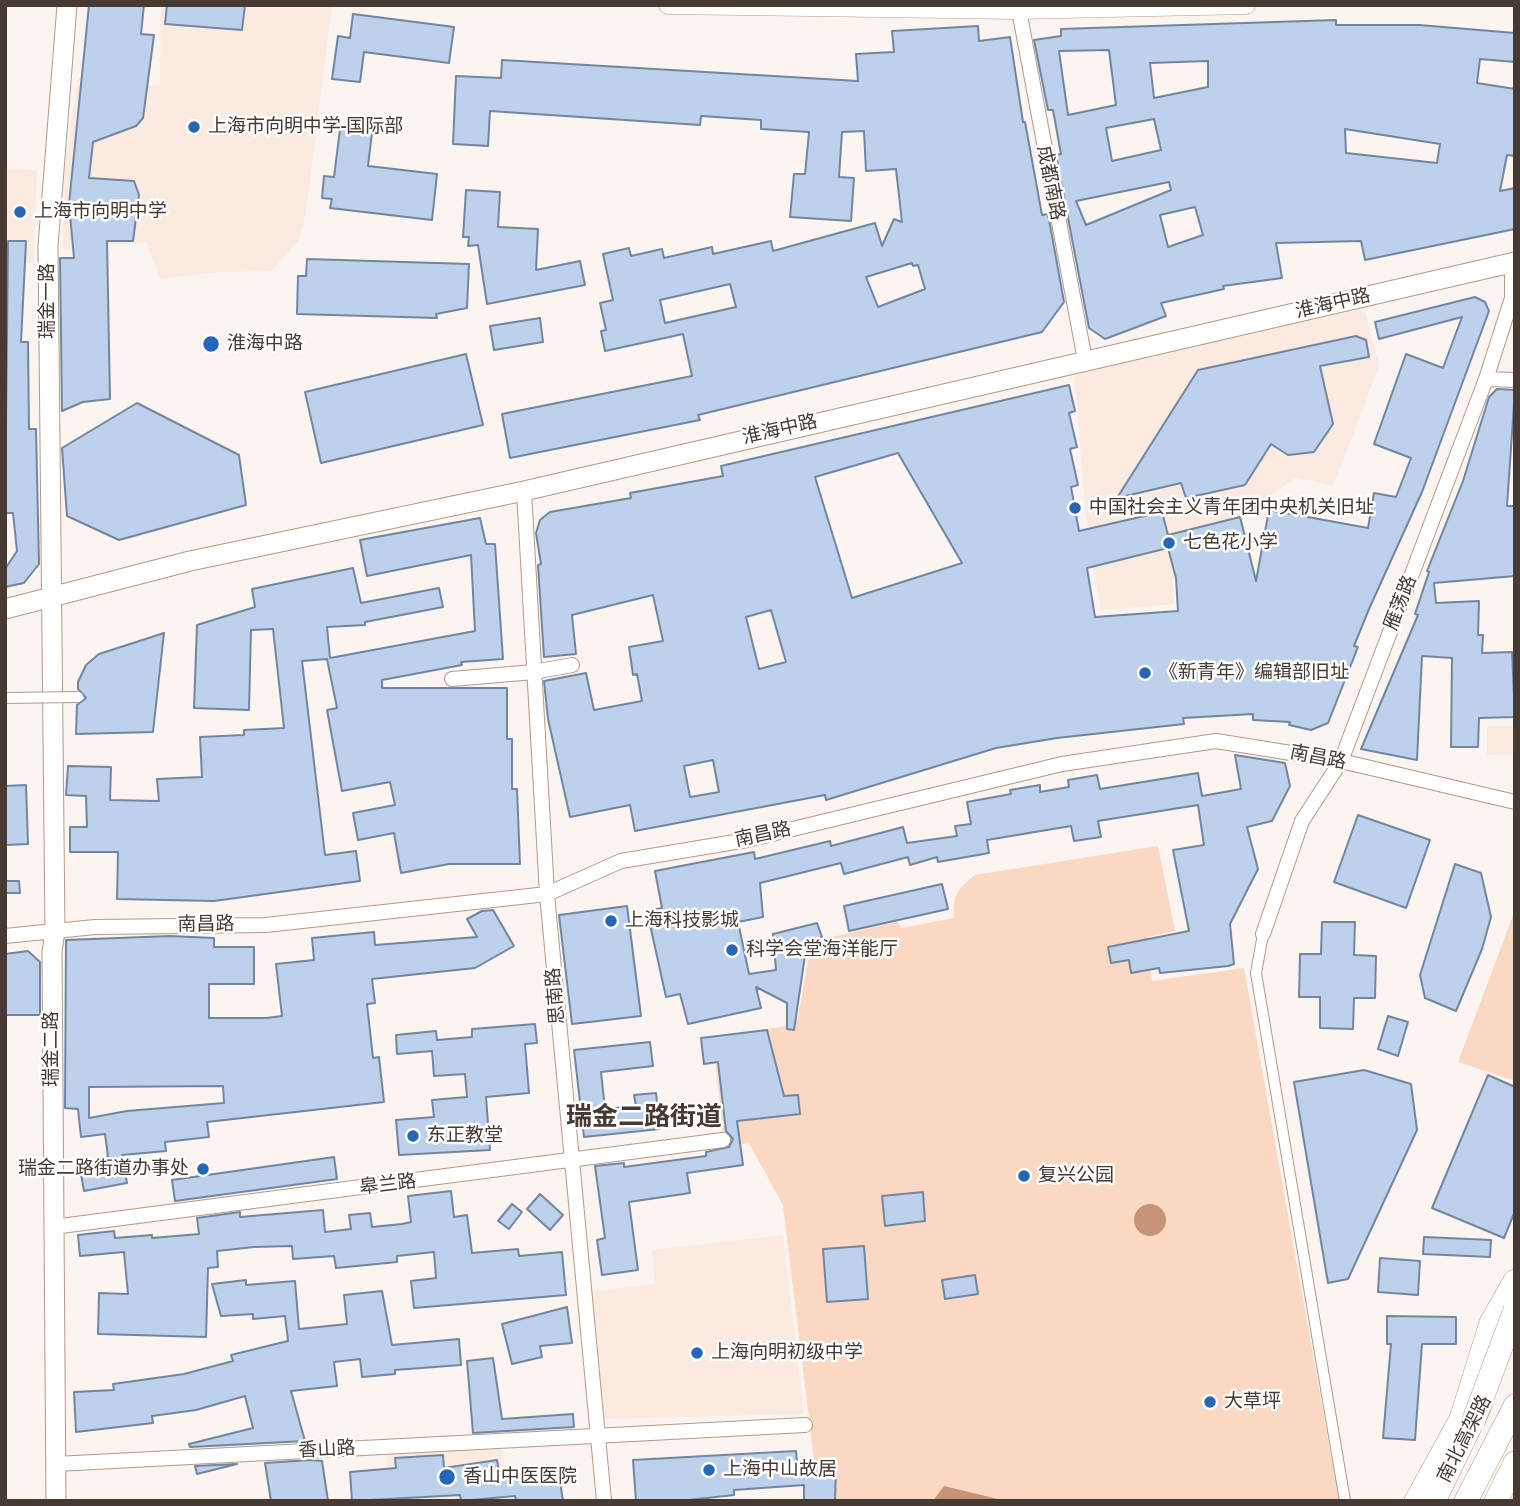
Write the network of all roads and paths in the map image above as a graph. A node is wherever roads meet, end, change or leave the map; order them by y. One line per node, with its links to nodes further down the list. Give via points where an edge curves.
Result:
1 (67, 5): 10 (main road, 瑞金一路, via 48,246)
2 (668, 5): 4 (street)
3 (1246, 5): 4 (street)
4 (1017, 8): 6 (street, 成都南路)
5 (1513, 263): 6 (main road, 淮海中路); 7 (street, 雁荡路, via 1512,298)
6 (1085, 360): 9 (main road, 淮海中路)
7 (1486, 379): 8 (street); 17 (street, 雁荡路)
8 (1515, 380)
9 (524, 491): 10 (main road, 淮海中路, via 190,561); 13 (street, 思南路)
10 (53, 597): 11 (main road, 淮海中路); 20 (main road, 瑞金二路)
11 (5, 609)
12 (572, 665): 13 (street)
13 (534, 672): 14 (street); 19 (street, 思南路)
14 (452, 679)
15 (78, 697): 16 (street, bridge)
16 (5, 698)
17 (1341, 761): 18 (street, 南昌路); 19 (street, 南昌路, via 1216,741 1062,764 747,840 621,861); 21 (street, 雁荡路, via 1302,821)
18 (1515, 802)
19 (547, 894): 20 (street, 南昌路, via 267,925); 24 (street, 思南路)
20 (55, 931): 22 (street, 南昌路); 25 (main road, 瑞金二路)
21 (1263, 934): 37 (street, via 1256,973)
22 (5, 936)
23 (723, 1140): 24 (street, 皋兰路)
24 (570, 1162): 25 (street, 皋兰路); 32 (street, 思南路)
25 (53, 1227): 34 (main road, 瑞金二路)
26 (1513, 1296): 30 (main road, bridge)
27 (1515, 1321): 30 (main road)
28 (1515, 1339): 30 (main road, 南北高架路, bridge)
29 (1515, 1406): 40 (main road, 南北高架路)
30 (1467, 1421): 38 (main road); 39 (main road, 南北高架路)
31 (804, 1425): 32 (street, 香山路)
32 (597, 1434): 34 (street, 香山路); 36 (street, 思南路)
33 (1515, 1463): 41 (main road)
34 (56, 1464): 35 (main road, 瑞金二路)
35 (56, 1501)
36 (604, 1501)
37 (1345, 1501)
38 (1416, 1501)
39 (1434, 1501)
40 (1466, 1501)
41 (1496, 1501)

